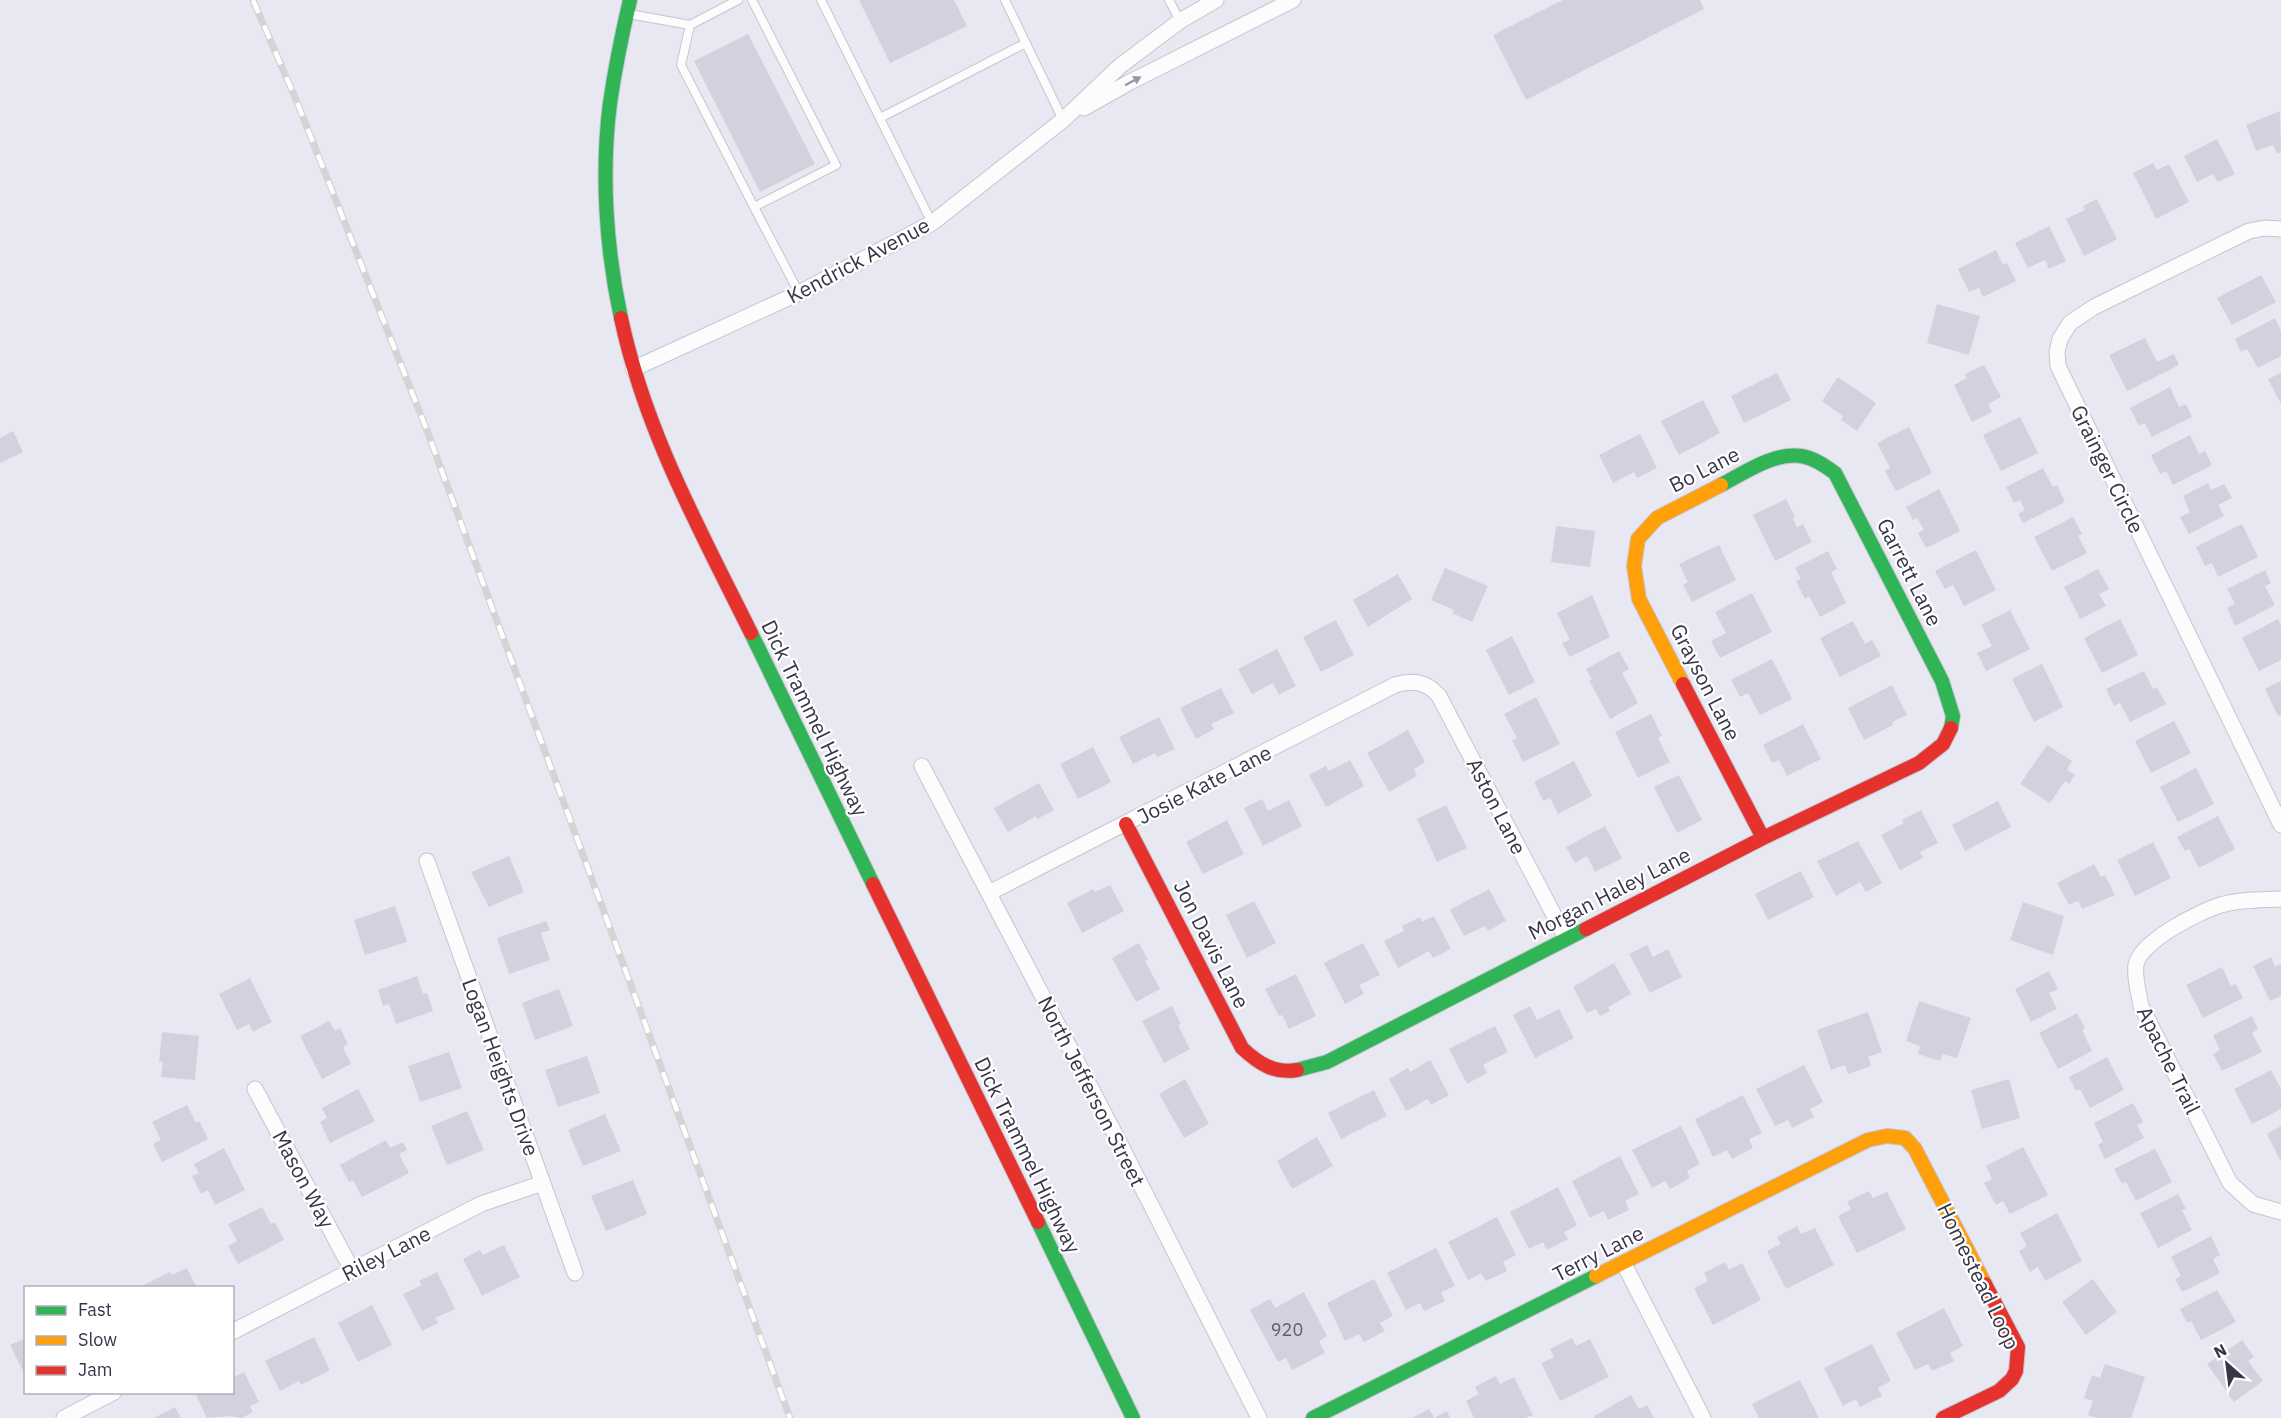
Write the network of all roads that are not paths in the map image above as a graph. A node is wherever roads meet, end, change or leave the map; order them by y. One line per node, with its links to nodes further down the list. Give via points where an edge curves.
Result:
1 (738, 0): 10 (lane)
2 (752, 0): 14 (lane, via 836,165)
3 (821, 0): 12 (lane)
4 (1005, 0): 11 (lane)
5 (1169, 0): 9 (lane)
6 (1216, 0): 9 (street, Kendrick Avenue)
7 (1293, 0): 13 (street, Kendrick Avenue, one-way to 7)
8 (628, 7): 10 (lane); 18 (street, Dick Trammel Highway, via 607,138 607,208 613,280)
9 (1180, 21): 13 (street, Kendrick Avenue, via 1120,66)
10 (690, 25): 14 (lane, via 681,65)
11 (1026, 43): 12 (lane); 13 (lane)
12 (880, 118): 15 (lane)
13 (1063, 120): 15 (street, Kendrick Avenue)
14 (754, 207): 17 (lane)
15 (932, 223): 17 (street, Kendrick Avenue)
16 (2281, 229): 25 (street, Grainger Circle, via 2249,231 2094,307 2070,323 2057,352 2058,366)
17 (799, 292): 18 (street, Kendrick Avenue)
18 (633, 369): 42 (street, Dick Trammel Highway, via 674,476)
19 (1800, 456): 20 (street, Bo Lane, via 1761,464 1657,518); 22 (street, Garrett Lane, via 1836,473 1942,681 1953,716)
20 (1638, 539): 26 (street, Grayson Lane, via 1634,566 1639,599)
21 (1420, 682): 24 (street, Josie Kate Lane, via 1395,685); 30 (street, Aston Lane, via 1439,696)
22 (1951, 729): 26 (street, Morgan Haley Lane, via 1943,744 1919,763)
23 (922, 766): 28 (street, North Jefferson Street)
24 (1126, 824): 28 (street, Josie Kate Lane); 31 (street, Jon Davis Lane, via 1242,1048 1257,1063)
25 (2281, 825)
26 (1763, 838): 30 (street, Morgan Haley Lane)
27 (427, 861): 34 (street, Logan Heights Drive)
28 (989, 892): 43 (street, North Jefferson Street)
29 (2281, 899): 35 (street, Apache Trail, via 2222,904 2201,913 2154,939 2136,962 2141,1006 2230,1183 2253,1204)
30 (1566, 938): 31 (street, Morgan Haley Lane, via 1327,1062 1300,1072)
31 (1275, 1071)
32 (255, 1089): 37 (street, Mason Way)
33 (1905, 1138): 36 (street, Terry Lane, via 1868,1140); 46 (street, Homestead Loop, via 1923,1162 2018,1347 2018,1365 2012,1379 1999,1390)
34 (543, 1183): 37 (street, Riley Lane, via 481,1204); 38 (street, Logan Heights Drive)
35 (2281, 1212)
36 (1624, 1264): 44 (street, Terry Lane); 45 (street)
37 (352, 1270): 39 (street, Riley Lane)
38 (575, 1273)
39 (234, 1331)
40 (110, 1394): 41 (street)
41 (64, 1418)
42 (1133, 1418)
43 (1259, 1418)
44 (1313, 1418)
45 (1703, 1418)
46 (1943, 1418)

